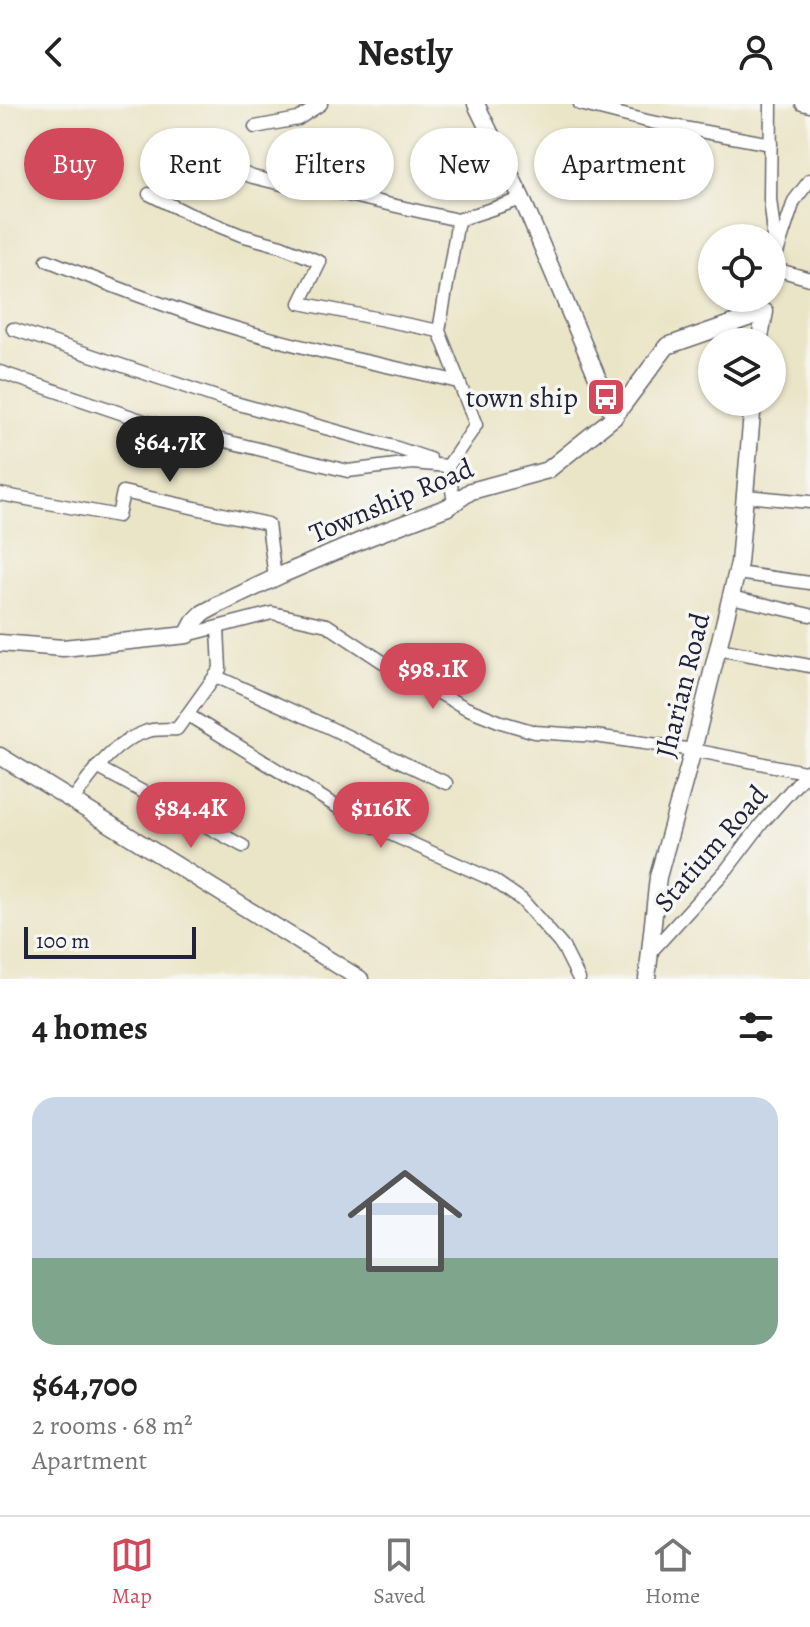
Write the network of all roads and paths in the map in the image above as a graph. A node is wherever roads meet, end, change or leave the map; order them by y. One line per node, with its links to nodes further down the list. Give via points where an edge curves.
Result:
1 (321, 104): 7 (street, via 298,119)
2 (476, 104): 11 (street)
3 (580, 104): 8 (street)
4 (771, 104): 8 (street)
5 (802, 104): 6 (street)
6 (810, 106)
7 (255, 127)
8 (771, 144): 14 (street)
9 (250, 176): 13 (street)
10 (808, 185): 15 (street, via 794,201)
11 (522, 199): 13 (street); 25 (street)
12 (161, 200): 21 (street, via 320,262 300,303)
13 (458, 220): 21 (street)
14 (773, 224)
15 (786, 225)
16 (47, 260): 23 (street, via 238,329)
17 (786, 272): 18 (street)
18 (810, 279)
19 (749, 312): 25 (street, Township Road, via 667,346)
20 (13, 329): 26 (street, via 228,401)
21 (439, 331): 23 (street)
22 (0, 372): 26 (street, via 144,421 348,471 412,463)
23 (459, 382): 26 (street, via 476,425)
24 (752, 416): 28 (street, Jharian Road)
25 (614, 417): 29 (street, Township Road, via 548,470 471,491)
26 (448, 466): 29 (street)
27 (0, 494): 32 (street, via 118,516 123,492 268,524)
28 (745, 496): 30 (street); 31 (street, Jharian Road)
29 (454, 502): 32 (street, Township Road)
30 (810, 502)
31 (737, 573): 33 (street); 34 (street, Jharian Road)
32 (275, 578): 37 (street, Township Road, via 203,613)
33 (810, 583)
34 (731, 597): 35 (street); 39 (street, Jharian Road)
35 (810, 615)
36 (218, 628): 37 (street); 41 (street, via 220,669); 43 (street, via 272,613 327,625 383,662 501,722 535,732)
37 (187, 635): 38 (street, via 63,648)
38 (0, 643)
39 (718, 649): 40 (street); 43 (street, Jharian Road)
40 (810, 666)
41 (215, 676): 42 (street); 47 (street)
42 (188, 715): 45 (street, via 177,729 147,731 119,745); 52 (street, via 357,819 493,880 522,900 563,947)
43 (693, 750): 46 (street); 50 (street, Jharian Road, via 658,877)
44 (0, 756): 48 (street)
45 (97, 767): 48 (street); 49 (street)
46 (809, 771): 50 (street, Statium Road)
47 (446, 783)
48 (72, 801): 51 (street)
49 (243, 846)
50 (648, 955): 53 (street, Jharian Road)
51 (360, 979)
52 (579, 979)
53 (647, 979)

